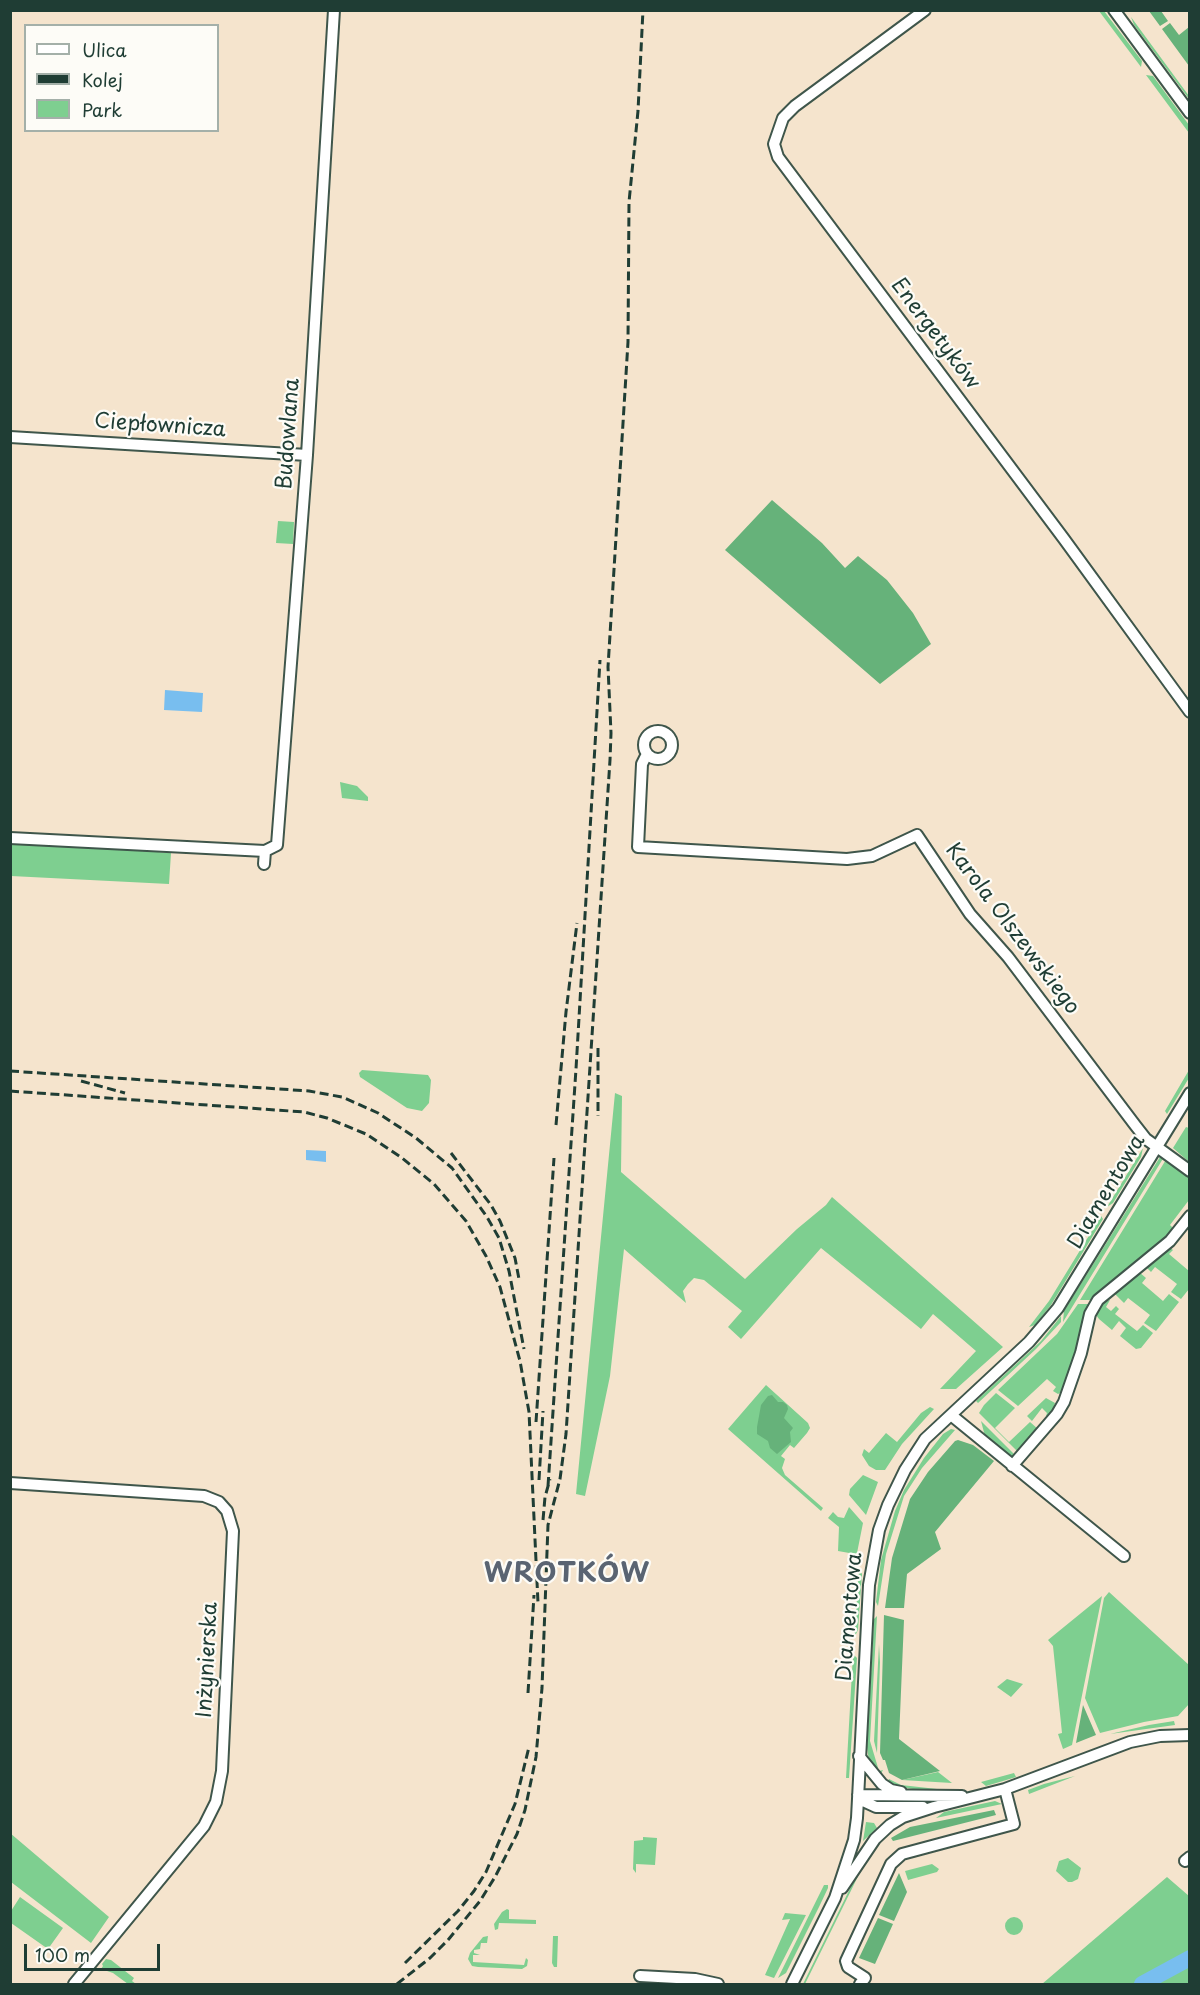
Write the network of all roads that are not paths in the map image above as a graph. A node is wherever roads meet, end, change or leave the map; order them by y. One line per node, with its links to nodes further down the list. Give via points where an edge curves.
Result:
1 (334, 10): 6 (street, Budowlana)
2 (925, 10): 7 (street, Energetyków, via 795,106 783,118 774,144 778,157)
3 (1114, 10): 4 (street)
4 (1190, 113)
5 (10, 437): 6 (street, Ciepłownicza)
6 (307, 455): 10 (street, Budowlana, via 278,846)
7 (1190, 711)
8 (648, 754): 13 (street, Karola Olszewskiego, via 642,764 639,847 847,859 872,856 917,835 970,914 1008,957 1146,1139)
9 (10, 838): 10 (street)
10 (265, 851): 11 (street, Budowlana)
11 (264, 864)
12 (1190, 1093): 13 (street, Diamentowa)
13 (1157, 1146): 14 (street); 16 (street, Diamentowa, via 1048,1321)
14 (1190, 1171)
15 (1190, 1216): 17 (street, via 1170,1241 1098,1300 1090,1314 1082,1353 1064,1402)
16 (951, 1415): 17 (street); 21 (street, Diamentowa, via 915,1454 879,1530 867,1608)
17 (1012, 1466): 19 (street)
18 (10, 1483): 29 (street, Inżynierska, via 204,1496 219,1502 227,1511 233,1532 222,1771 216,1802 204,1826)
19 (1124, 1556)
20 (1190, 1735): 22 (street, via 1130,1742)
21 (860, 1756): 23 (street, Diamentowa); 24 (street, via 882,1784)
22 (1005, 1789): 25 (street); 32 (street, via 1014,1824 902,1854 891,1864 846,1961 848,1967 865,1978)
23 (858, 1795): 24 (street); 26 (street, via 876,1807); 27 (street, Diamentowa, via 854,1840)
24 (912, 1795): 25 (street)
25 (980, 1797): 26 (street)
26 (934, 1807): 27 (street, via 903,1817 883,1831)
27 (835, 1898): 31 (street, Diamentowa)
28 (640, 1976): 30 (street)
29 (74, 1984)
30 (718, 1984)
31 (792, 1984)
32 (860, 1984)

